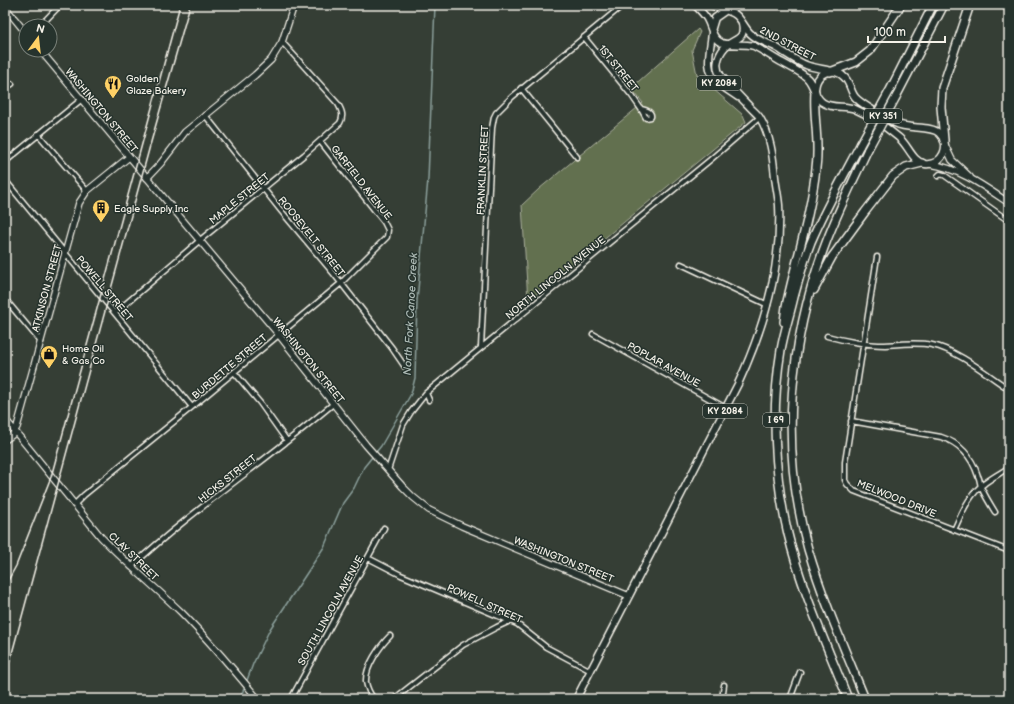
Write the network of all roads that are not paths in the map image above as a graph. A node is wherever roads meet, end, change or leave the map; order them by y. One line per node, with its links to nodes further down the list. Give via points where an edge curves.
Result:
1 (60, 5): 12 (street)
2 (294, 5): 17 (street)
3 (623, 5): 16 (street, FRANKLIN STREET)
4 (694, 5): 15 (main road, 2ND STREET / KY 351, via 707,18)
5 (711, 5): 11 (main road, 2ND STREET / KY 351)
6 (901, 5): 20 (highway, via 870,51 856,62)
7 (933, 5): 62 (highway, I 69, bridge, via 827,208 812,242 800,275)
8 (944, 5): 54 (highway, I 69, bridge, via 868,150 827,240)
9 (970, 5): 32 (highway, via 942,88 941,107)
10 (5, 7): 13 (street)
11 (725, 11): 14 (main road, 2ND STREET / KY 351, via 734,14); 15 (main road, via 715,18)
12 (48, 18)
13 (18, 23)
14 (742, 23): 18 (main road, via 742,35); 20 (main road, 2ND STREET / KY 351, via 761,41 805,65)
15 (712, 31): 18 (main road, 2ND STREET / KY 351, via 720,42); 26 (main road, KY 2084, via 710,72 717,82)
16 (584, 37): 23 (street, FRANKLIN STREET); 27 (street, 1ST STREET)
17 (282, 42): 28 (street, via 265,66); 31 (street, MAPLE STREET, via 338,104 343,115 340,123)
18 (730, 44): 24 (main road, 2ND STREET / KY 351, via 747,44 760,49 805,76); 26 (main road, KY 2084, via 718,59 717,68)
19 (47, 58): 25 (street, WASHINGTON STREET)
20 (830, 72): 24 (main road, via 819,78); 32 (main road, 2ND STREET / KY 351, via 843,76 855,97 896,124 908,128 934,130)
21 (12, 84): 22 (street)
22 (5, 88)
23 (522, 88): 34 (street); 60 (street, FRANKLIN STREET, via 500,109 492,122)
24 (815, 92): 36 (main road, 2ND STREET / KY 351, via 826,104 844,106 860,112 893,133 904,142 915,158); 62 (highway, via 818,140 816,167 786,306)
25 (82, 99): 30 (street); 33 (street, WASHINGTON STREET)
26 (747, 105): 29 (main road, KY 2084)
27 (641, 109)
28 (205, 115): 38 (street, via 185,132); 41 (street, ROOSEVELT STREET)
29 (760, 117): 52 (main road, KY 2084, via 772,152 778,204 776,257); 60 (street, NORTH LINCOLN AVENUE)
30 (38, 134): 35 (street); 42 (street)
31 (320, 141): 41 (street, MAPLE STREET); 45 (street, GARFIELD AVENUE, via 384,222)
32 (945, 142): 36 (main road, via 942,157 936,162); 40 (street, KY 351, via 952,160)
33 (129, 157): 38 (street, WASHINGTON STREET); 42 (street, ATKINSON STREET)
34 (577, 157)
35 (5, 162)
36 (925, 163): 40 (street, KY 351, via 950,169); 54 (highway, via 899,171 865,212 832,257 814,291)
37 (938, 176): 44 (street, via 944,175)
38 (147, 178): 46 (street, WASHINGTON STREET)
39 (5, 180): 47 (street, POWELL STREET)
40 (975, 181): 43 (street, KY 351)
41 (263, 188): 46 (street, MAPLE STREET); 50 (street, ROOSEVELT STREET)
42 (87, 191): 47 (street, ATKINSON STREET, via 79,203)
43 (1009, 203)
44 (1009, 221)
45 (388, 233): 50 (street, BURDETTE STREET, via 385,240)
46 (199, 241): 53 (street, MAPLE STREET); 56 (street, WASHINGTON STREET)
47 (65, 252): 53 (street, POWELL STREET); 58 (street, ATKINSON STREET)
48 (877, 257): 59 (street, MELWOOD DRIVE)
49 (681, 264): 52 (street)
50 (340, 284): 56 (street, BURDETTE STREET); 61 (street, ROOSEVELT STREET)
51 (5, 299): 58 (street)
52 (768, 305): 69 (main road, KY 2084, via 751,356)
53 (115, 313): 68 (street, POWELL STREET)
54 (802, 322): 99 (highway, I 69, via 794,366 791,409 790,440 796,491 814,569)
55 (593, 334): 69 (street, POPLAR AVENUE)
56 (279, 335): 63 (street, BURDETTE STREET); 67 (street, WASHINGTON STREET)
57 (827, 336): 59 (street)
58 (41, 342): 72 (street, ATKINSON STREET)
59 (864, 343): 64 (street, via 922,343 944,348); 71 (street, MELWOOD DRIVE)
60 (481, 347): 65 (street, NORTH LINCOLN AVENUE)
61 (405, 367)
62 (778, 370): 98 (highway, I 69, via 777,461 787,527 799,571)
63 (234, 372): 68 (street, BURDETTE STREET); 74 (street)
64 (1009, 389)
65 (426, 393): 66 (street); 76 (street, NORTH LINCOLN AVENUE, via 403,425)
66 (429, 400)
67 (333, 404): 74 (street, HICKS STREET); 76 (street, WASHINGTON STREET)
68 (192, 407): 78 (street, BURDETTE STREET)
69 (726, 408): 85 (main road, KY 2084)
70 (5, 419): 72 (street, CLAY STREET)
71 (851, 421): 77 (street, via 941,437 953,442 963,449 971,460); 81 (street, MELWOOD DRIVE, via 844,474 850,488)
72 (15, 430): 73 (street, ATKINSON STREET); 78 (street, CLAY STREET)
73 (5, 440)
74 (287, 441): 84 (street, HICKS STREET)
75 (1009, 468): 77 (street)
76 (388, 470): 85 (street, WASHINGTON STREET, via 429,510 474,532)
77 (981, 486): 79 (street); 81 (street, via 969,500)
78 (74, 505): 84 (street, CLAY STREET)
79 (995, 512)
80 (384, 528): 83 (street, SOUTH LINCOLN AVENUE)
81 (954, 530): 82 (street, MELWOOD DRIVE)
82 (1009, 551)
83 (368, 558): 86 (street, POWELL STREET, via 401,575); 92 (street, SOUTH LINCOLN AVENUE)
84 (131, 567): 91 (street, CLAY STREET, via 181,612 225,658)
85 (629, 596): 88 (main road, KY 2084)
86 (510, 621): 88 (street, POWELL STREET, via 546,647); 94 (street, via 464,645)
87 (390, 636): 93 (street, via 376,654 366,676 367,687)
88 (591, 671): 95 (main road, KY 2084)
89 (800, 672): 97 (street)
90 (724, 685): 96 (street)
91 (258, 699)
92 (291, 699)
93 (374, 699)
94 (394, 699)
95 (576, 699)
96 (722, 699)
97 (790, 699)
98 (848, 699)
99 (865, 699)

